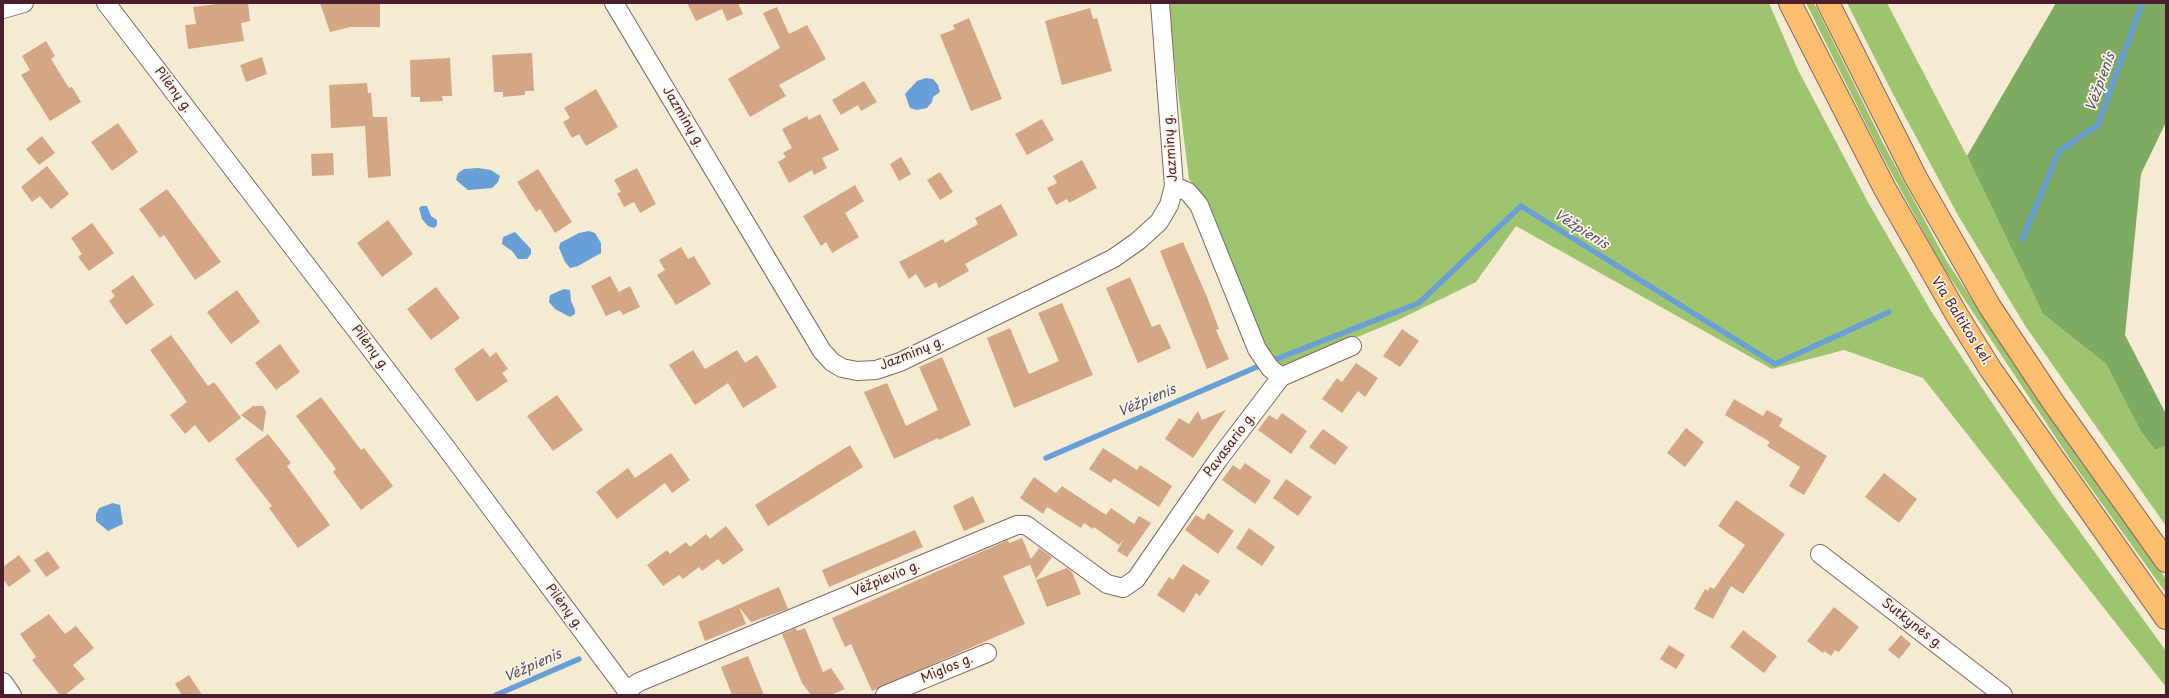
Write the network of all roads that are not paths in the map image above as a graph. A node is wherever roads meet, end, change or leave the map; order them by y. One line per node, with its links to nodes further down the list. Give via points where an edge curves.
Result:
1 (24, 3): 7 (street)
2 (106, 3): 17 (street, Pilėnų g., via 447,449)
3 (614, 3): 8 (street, Jazminų g., via 822,351 842,368 857,371 876,370 900,362 1114,258 1159,222 1169,205)
4 (1160, 3): 8 (street, Jazminų g.)
5 (1790, 3): 14 (highway, Via Baltikos kel., via 1885,189 1957,315 1996,376)
6 (1828, 3): 12 (highway, via 1916,178 1990,306 2053,402)
7 (3, 9)
8 (1174, 186): 10 (street, via 1188,192 1199,205 1257,349 1270,368)
9 (1352, 346): 10 (street, Pavasario g.)
10 (1281, 377): 13 (street, Pavasario g., via 1218,460)
11 (1820, 554): 20 (street, Sutkynės g.)
12 (2166, 561)
13 (1136, 578): 17 (street, Vėžpievio g., via 1123,588 1107,584 1026,525 1017,525 639,682)
14 (2166, 618)
15 (987, 652): 19 (street, Miglos g.)
16 (3, 682): 18 (street)
17 (628, 693)
18 (12, 695)
19 (885, 695)
20 (2003, 695)

